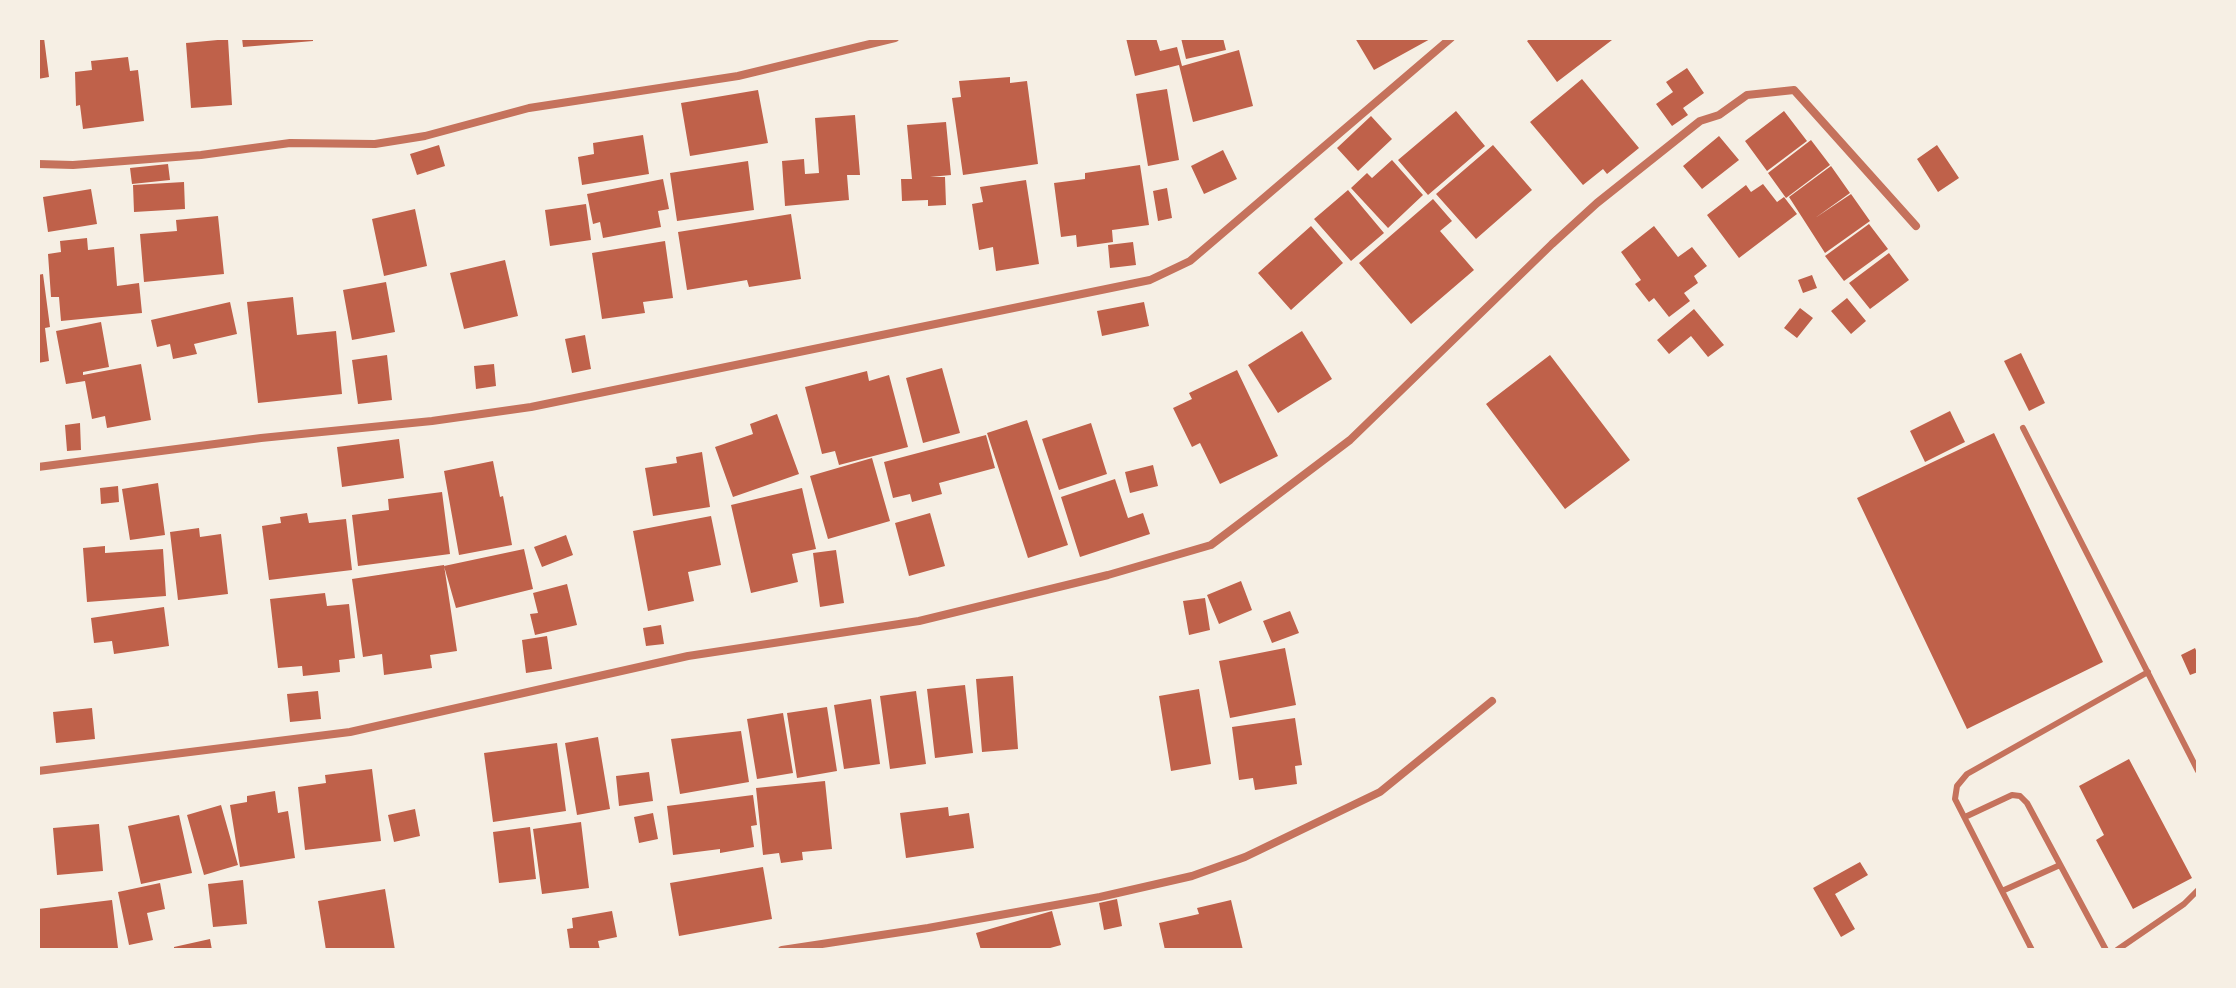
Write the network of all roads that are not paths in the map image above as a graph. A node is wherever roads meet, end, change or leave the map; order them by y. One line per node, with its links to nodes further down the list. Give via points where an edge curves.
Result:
1 (895, 38): 3 (street, via 738,76 529,108 375,144 290,143 187,156)
2 (1451, 38): 6 (street, via 1190,261 1150,280 531,407)
3 (38, 164)
4 (1916, 226): 9 (street, via 1794,90 1747,95 1700,121 1597,203 1350,440 1211,545 919,621 688,656 350,732)
5 (2023, 428): 7 (lane)
6 (38, 467)
7 (2148, 672): 10 (lane); 11 (lane, via 1967,774 1955,799)
8 (1492, 701): 15 (street, via 1380,792 1245,857 1192,876 1100,897)
9 (38, 771)
10 (2198, 771)
11 (1965, 817): 12 (lane, via 2020,796); 14 (lane)
12 (2060, 865): 14 (lane); 17 (lane)
13 (2198, 890): 18 (lane)
14 (2002, 891): 16 (lane)
15 (782, 950)
16 (2032, 950)
17 (2106, 950)
18 (2117, 950)

